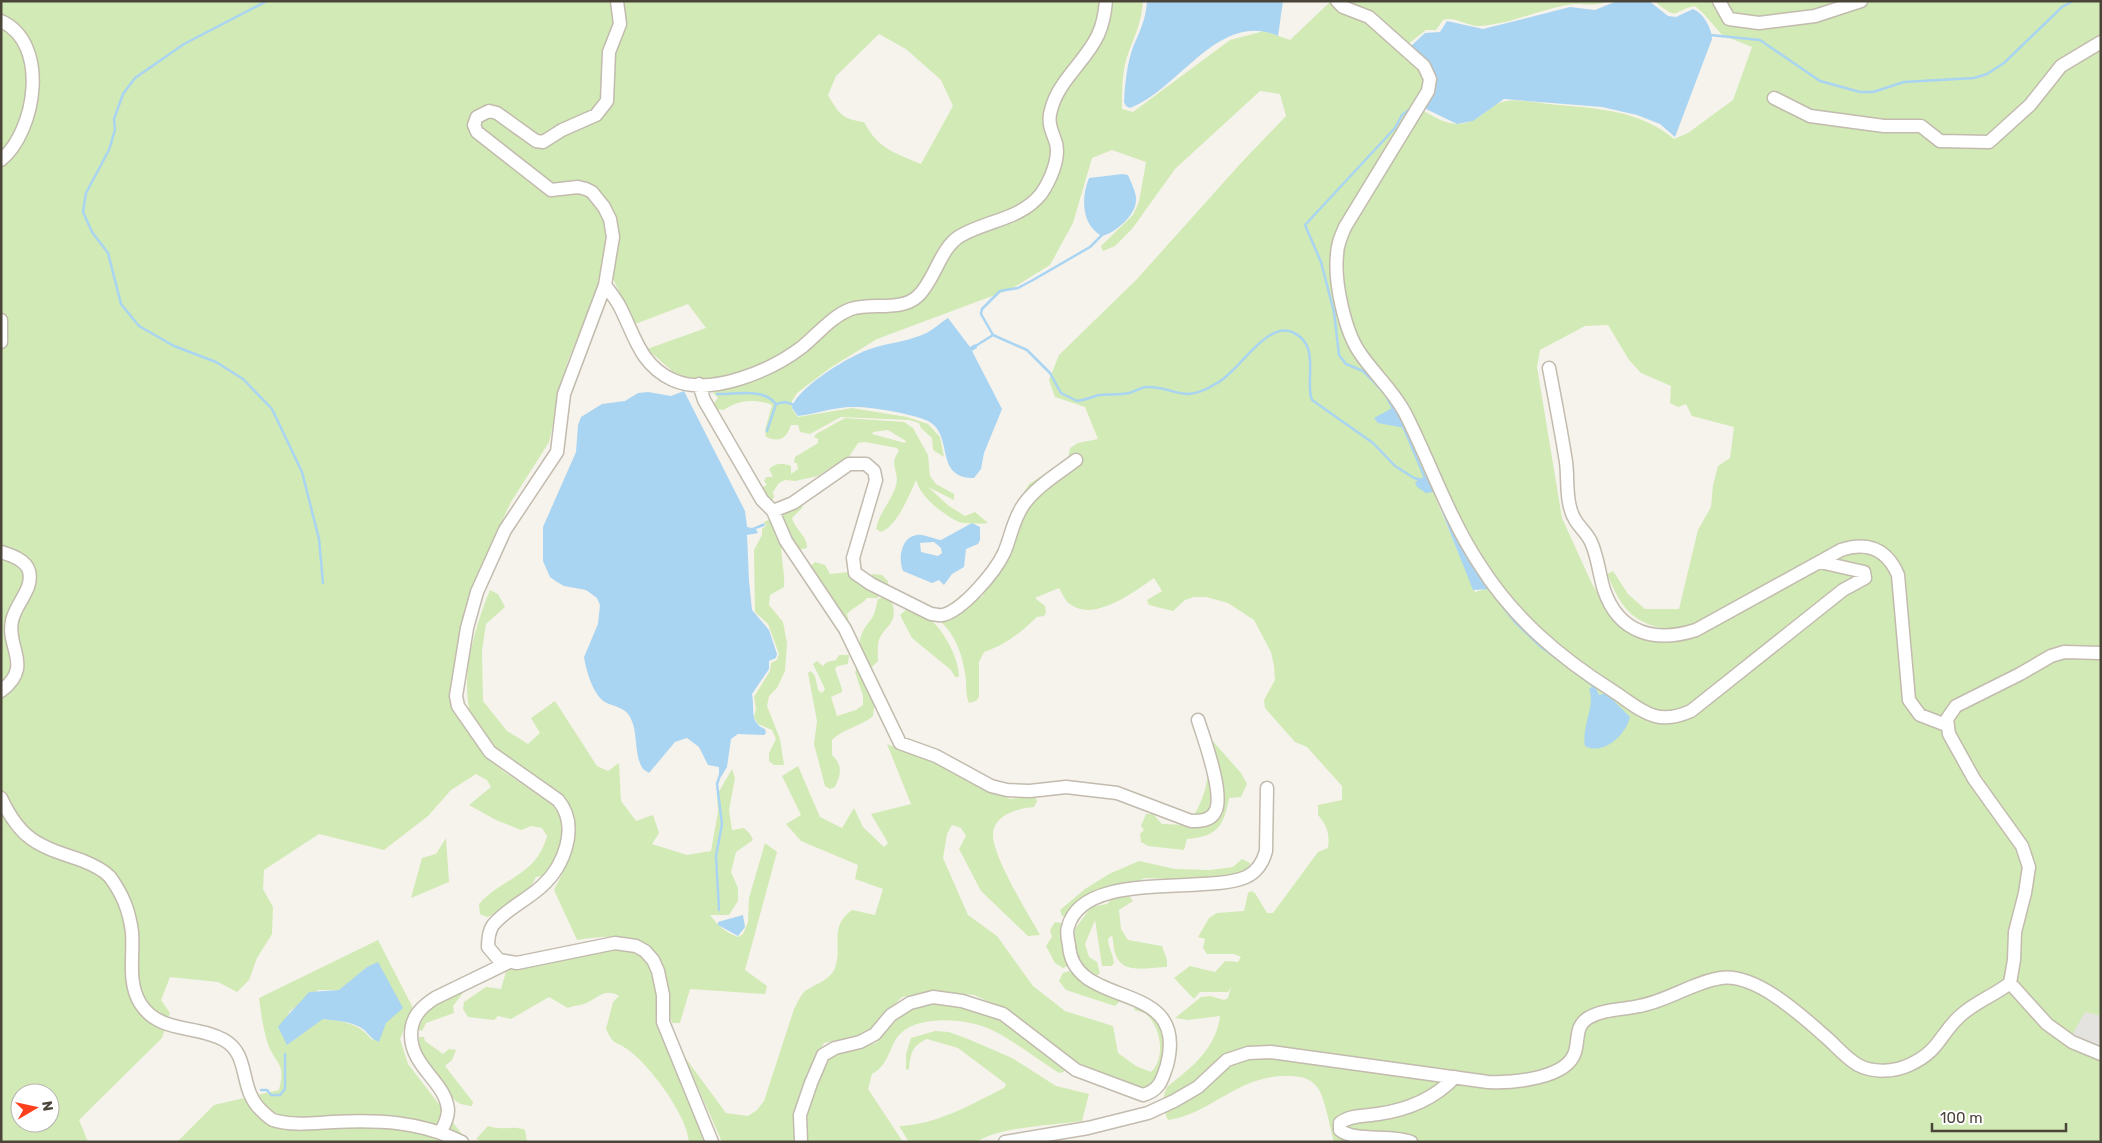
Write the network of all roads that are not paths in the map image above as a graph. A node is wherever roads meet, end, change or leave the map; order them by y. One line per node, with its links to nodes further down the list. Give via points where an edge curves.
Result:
1 (617, 1): 10 (street, via 620,24 609,52 607,101 596,115 543,142 536,141 489,111 477,117 474,124 477,132 551,190 578,187 592,192 598,199 610,219 613,237)
2 (1106, 1): 14 (street, via 1098,37 1051,108 1050,129 1056,160 1043,191 1035,201 1023,210 955,240 929,282 910,301 853,308 840,314 801,347 759,373)
3 (1338, 1): 18 (street, via 1342,7 1369,17 1424,66 1430,79 1428,91 1345,226 1340,240 1336,272 1349,331 1360,354 1399,400 1477,562 1500,595 1534,632 1572,665 1659,719 1668,719 1690,711 1843,590 1865,578 1864,572)
4 (1719, 1): 5 (street, via 1729,19 1759,24 1815,16)
5 (1862, 1)
6 (1, 21): 9 (street, via 25,42 33,65 31,100 20,134)
7 (2101, 42): 8 (street, via 2061,66 2030,105 1989,142 1940,140 1921,126 1884,126 1810,116)
8 (1774, 98)
9 (1, 160)
10 (605, 284): 14 (street, via 620,306 648,363 675,381); 25 (street, via 564,394 557,452 505,530 477,592 457,686 458,706 490,752 558,800 567,817 568,839 562,858 550,878 492,926 488,947 499,960)
11 (1, 320): 12 (street)
12 (1, 342)
13 (1549, 368): 18 (street, via 1570,507 1577,526 1591,540 1605,592 1618,615 1638,631 1660,637 1696,630)
14 (699, 384): 16 (street, via 704,400 762,500)
15 (1076, 460): 16 (street, via 1036,491 1024,505 994,570 953,610 941,616 871,584 855,573 853,558 876,480 874,471 866,464 849,464 794,503)
16 (772, 511): 21 (street, via 786,541 845,629 900,742 936,756 991,786 1007,790 1066,788 1117,793 1191,821 1203,821 1211,817 1218,801 1212,766)
17 (1, 552): 20 (street, via 22,561 29,570 27,589 16,606 10,629 18,654 16,669)
18 (1820, 562): 22 (street, via 1840,550 1865,545 1876,548 1894,564 1898,575 1909,700 1920,714)
19 (2101, 653): 22 (street, via 2064,652 2051,656 1956,706)
20 (1, 691)
21 (1198, 720)
22 (1946, 725): 26 (street, via 1960,756 2027,856 2026,893 2015,932)
23 (1267, 788): 29 (street, via 1266,851 1256,870 1238,879 1139,886 1101,896 1076,912 1068,927 1069,954 1077,971 1100,986 1146,1004 1158,1012 1167,1026 1170,1041 1162,1083 1153,1092)
24 (1, 798): 31 (street, via 14,823 35,842 93,864 108,874 124,897 132,933 133,985 140,1002 160,1023 204,1033 230,1044 242,1062 252,1101 272,1120 301,1123 384,1121)
25 (507, 962): 31 (street, via 435,998 416,1015 411,1027 416,1059 447,1105 446,1122); 33 (street, via 517,963 616,943 645,951 658,971 663,995 663,1022)
26 (2010, 983): 27 (street, via 2047,1024 2072,1042); 28 (street, via 1960,1016 1936,1048 1922,1058 1908,1066 1885,1070 1872,1070 1851,1060 1815,1027 1763,988 1732,978 1721,978 1665,999 1588,1018 1580,1024 1575,1052 1568,1064 1541,1077 1522,1082 1502,1082)
27 (2101, 1054)
28 (1454, 1077): 30 (street, via 1271,1052 1248,1053 1227,1060 1192,1091); 36 (street, via 1444,1088 1410,1107 1340,1123 1340,1130 1348,1135 1390,1137)
29 (1143, 1095): 30 (street); 34 (street, via 1076,1070 1003,1014 978,1005 933,997 910,1003 891,1015 876,1034 823,1055 800,1115)
30 (1148, 1113): 35 (street, via 1088,1128)
31 (441, 1131): 32 (street)
32 (462, 1142)
33 (712, 1142)
34 (802, 1142)
35 (1005, 1142)
36 (1411, 1142)

